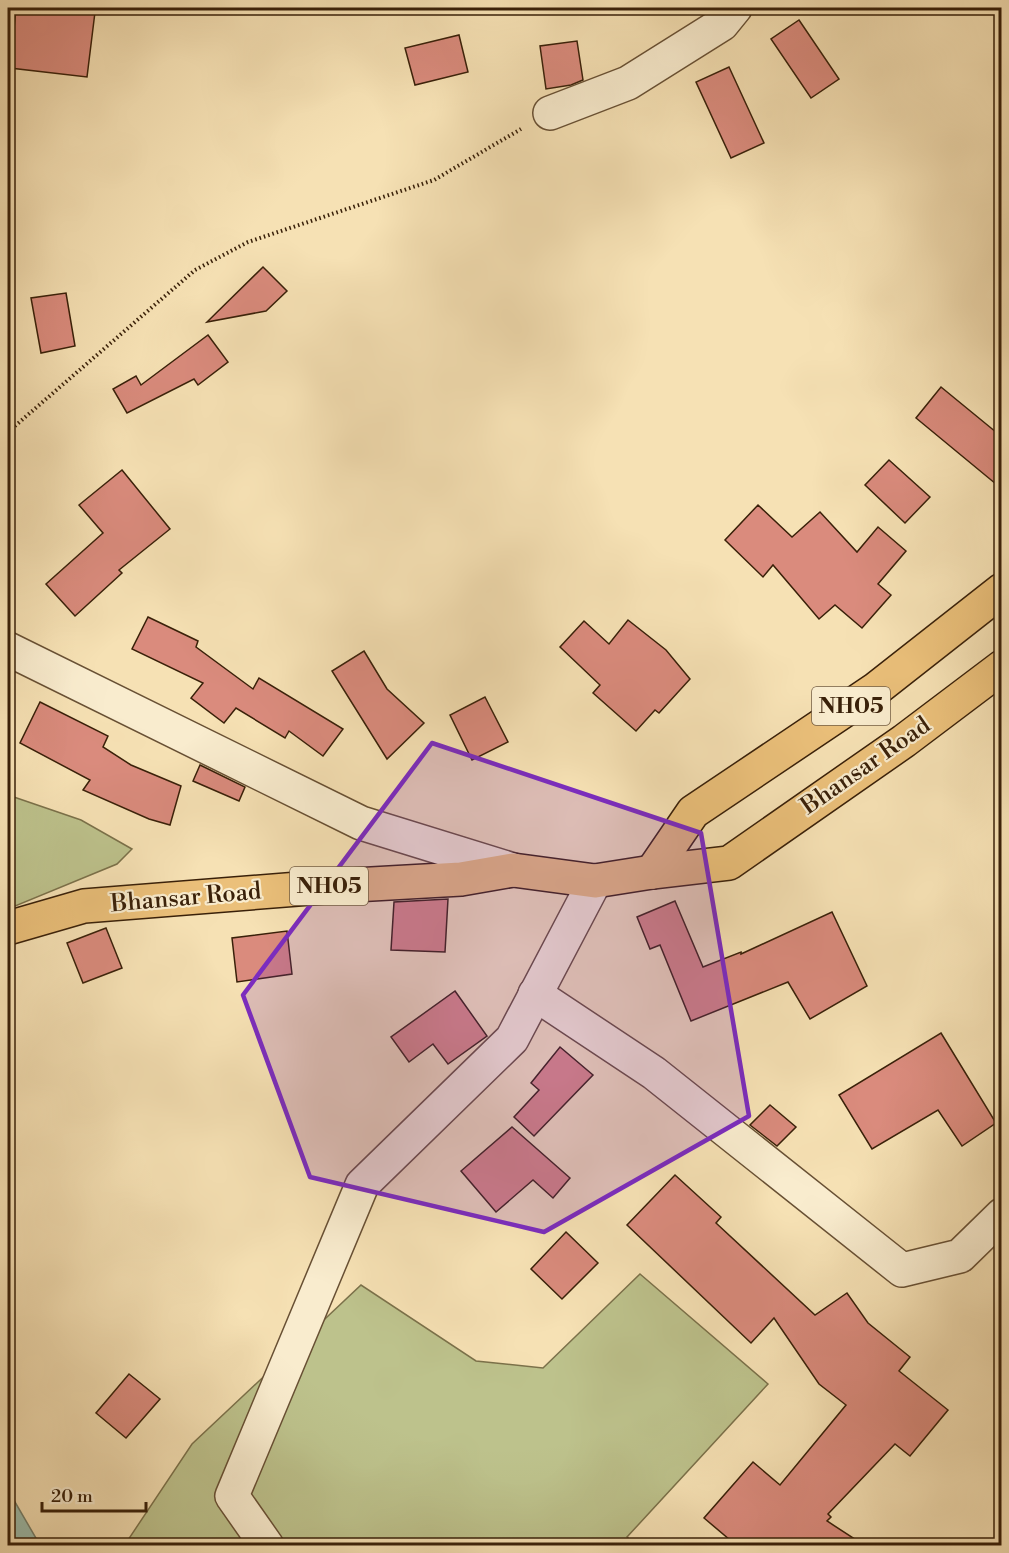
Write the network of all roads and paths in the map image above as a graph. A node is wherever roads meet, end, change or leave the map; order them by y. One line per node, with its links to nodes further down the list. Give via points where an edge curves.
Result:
1 (735, 8): 2 (street, via 722,24 627,83)
2 (550, 112): 3 (path, via 434,180 248,242 195,270)
3 (8, 432)
4 (1002, 590): 8 (main road, NH05, via 876,689 693,812)
5 (8, 649): 7 (street, via 361,823)
6 (1002, 668): 8 (main road, Bhansar Road / NH05, via 729,863)
7 (513, 870): 9 (main road, Bhansar Road / NH05); 10 (main road, Bhansar Road / NH05, via 462,879 84,906)
8 (652, 872): 9 (main road, Bhansar Road / NH05)
9 (595, 881): 11 (street)
10 (8, 928)
11 (535, 994): 12 (street, via 654,1073 902,1270 960,1256); 13 (street, via 512,1039 362,1185 232,1496)
12 (1002, 1215)
13 (267, 1545)

